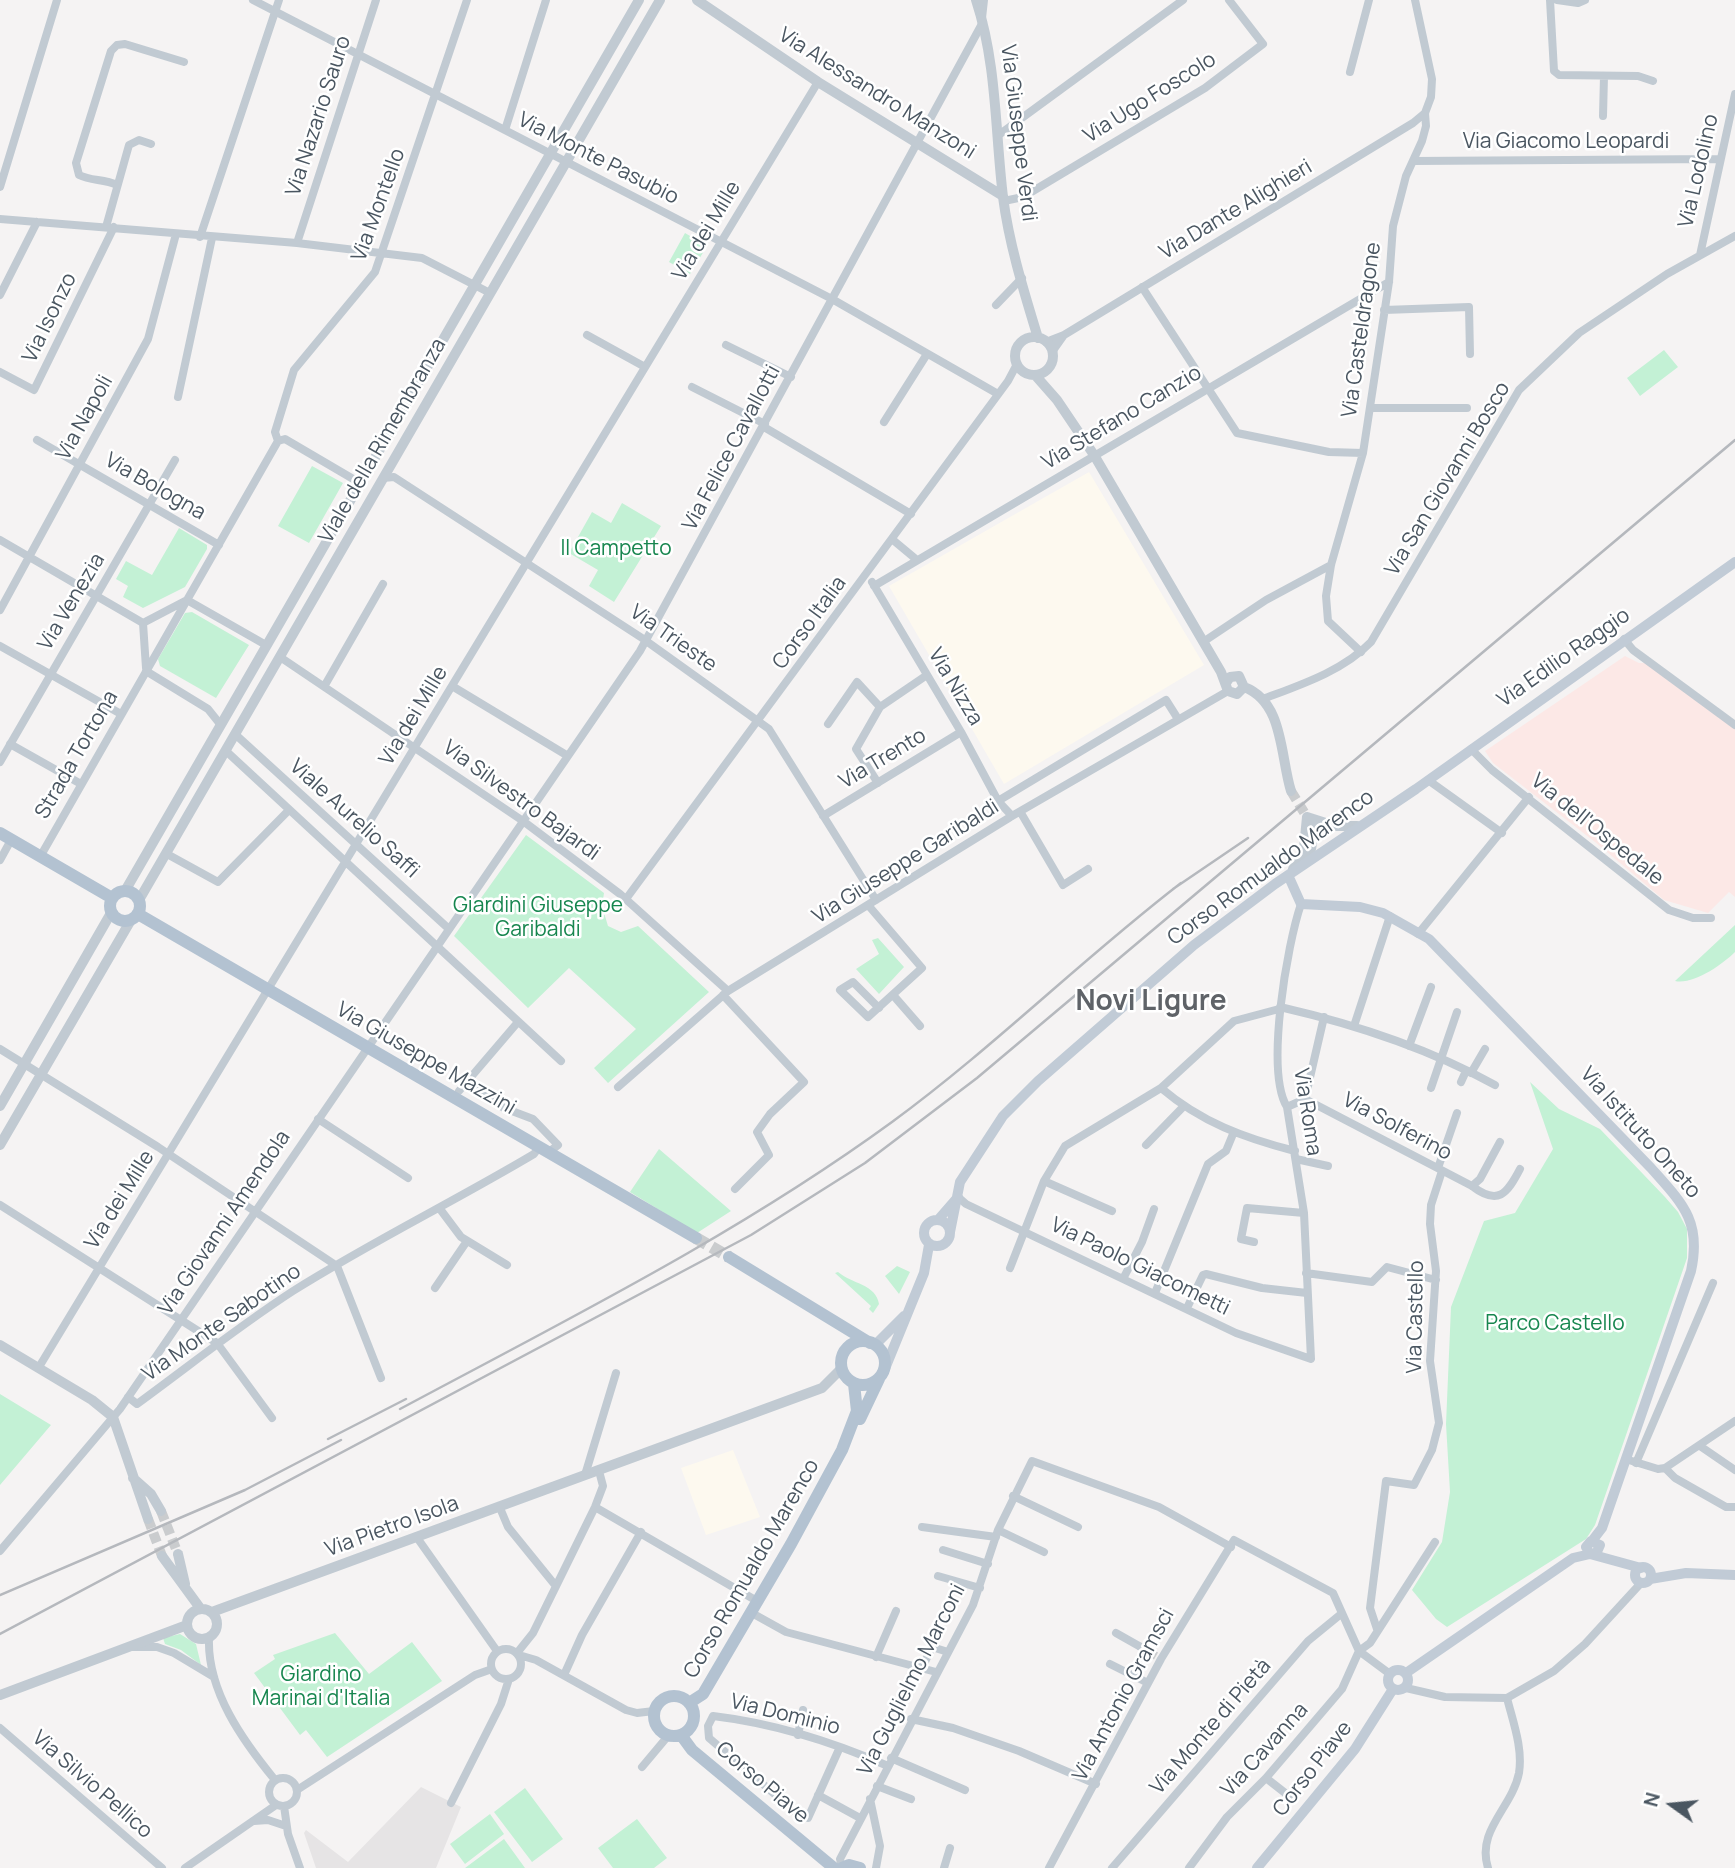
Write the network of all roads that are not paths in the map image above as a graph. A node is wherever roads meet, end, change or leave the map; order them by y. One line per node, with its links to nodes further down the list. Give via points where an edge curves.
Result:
1 (57, 0): 40 (street)
2 (253, 0): 19 (street, Via Monte Pasubio)
3 (279, 0): 19 (street)
4 (376, 0): 21 (street, Via Nazario Sauro)
5 (467, 0): 28 (street, Via Montello)
6 (546, 0): 31 (street)
7 (639, 0): 35 (street, Viale della Rimembranza)
8 (660, 0): 37 (street, Viale della Rimembranza)
9 (696, 0): 25 (street, Via Alessandro Manzoni)
10 (976, 0): 20 (street, Via Giuseppe Verdi)
11 (984, 0): 20 (street)
12 (1183, 0): 32 (street)
13 (1229, 0): 41 (street, Via Ugo Foscolo, via 1263,44 1205,88 1023,197)
14 (1368, 0): 23 (street)
15 (1415, 0): 29 (street, Via Casteldragone, via 1432,79)
16 (1550, 0): 24 (street, via 1554,71)
17 (1557, 0): 18 (street)
18 (1585, 0)
19 (275, 12): 21 (street, Via Monte Pasubio); 47 (street)
20 (982, 20): 32 (street, Via Giuseppe Verdi); 33 (street, Via Felice Cavallotti)
21 (358, 54): 28 (street, Via Monte Pasubio); 50 (street, Via Nazario Sauro)
22 (184, 62): 39 (street, via 125,44 111,51 76,163 79,175)
23 (1350, 72)
24 (1604, 76): 26 (street, via 1638,76); 30 (street)
25 (818, 82): 33 (street, Via Alessandro Manzoni); 49 (street, Via dei Mille)
26 (1653, 82)
27 (1735, 94): 36 (street, Via Lodolino)
28 (437, 95): 31 (street, Via Monte Pasubio); 51 (street, Via Montello)
29 (1425, 113): 38 (street, Via Casteldragone, via 1426,126); 56 (street, Via Dante Alighieri)
30 (1603, 116)
31 (505, 130): 35 (street, Via Monte Pasubio)
32 (1000, 134): 41 (street, Via Giuseppe Verdi)
33 (916, 142): 41 (street, Via Alessandro Manzoni); 59 (street, Via Felice Cavallotti)
34 (151, 144): 39 (street, via 139,140 129,145)
35 (551, 152): 37 (street, Via Monte Pasubio); 55 (street, Viale della Rimembranza)
36 (1719, 159): 38 (street, Via Giacomo Leopardi); 52 (street, Via Lodolino)
37 (567, 160): 49 (street, Via Monte Pasubio); 57 (street, Viale della Rimembranza)
38 (1413, 161): 54 (street, Via Casteldragone, via 1394,226)
39 (117, 185): 44 (street)
40 (0, 187)
41 (1004, 199): 53 (street, Via Giuseppe Verdi)
42 (0, 219): 43 (street)
43 (37, 222): 44 (street); 58 (street)
44 (110, 227): 45 (street); 72 (street, Via Isonzo, via 34,390)
45 (176, 234): 47 (street); 90 (street, Via Napoli, via 148,339)
46 (1735, 236): 52 (street, Via San Giovanni Bosco)
47 (200, 237): 48 (street)
48 (212, 237): 50 (street); 78 (street)
49 (721, 242): 59 (street, Via Monte Pasubio); 70 (street, Via dei Mille)
50 (297, 243): 51 (street)
51 (383, 252): 55 (street, via 430,260); 85 (street, Via Montello, via 375,272 294,370 275,432)
52 (1700, 255): 116 (street, Via San Giovanni Bosco, via 1579,333 1519,390 1378,631)
53 (1022, 278): 60 (street); 62 (street, Via Giuseppe Verdi)
54 (1389, 282): 61 (street, Via Casteldragone); 76 (street, Via Stefano Canzio)
55 (475, 285): 57 (street); 89 (street, Viale della Rimembranza)
56 (1142, 288): 65 (street, Via Dante Alighieri); 76 (street)
57 (490, 293): 91 (street, Viale della Rimembranza)
58 (0, 295)
59 (832, 299): 67 (street, Via Monte Pasubio); 74 (street, Via Felice Cavallotti)
60 (996, 305)
61 (1384, 310): 68 (street, via 1469,307); 80 (street, Via Casteldragone)
62 (1030, 312): 64 (street, Via Giuseppe Verdi); 65 (street, Via Giuseppe Verdi)
63 (587, 335): 70 (street)
64 (1023, 340): 65 (street); 69 (street, via 1016,350)
65 (1045, 344): 71 (street)
66 (726, 345): 74 (street)
67 (927, 354): 77 (street, Via Monte Pasubio); 82 (street)
68 (1470, 354)
69 (1017, 364): 73 (street); 77 (street, Corso Italia)
70 (645, 367): 102 (street, Via dei Mille)
71 (1049, 367): 73 (street); 79 (street)
72 (0, 372)
73 (1035, 375): 79 (street)
74 (791, 377): 83 (street, Via Felice Cavallotti)
75 (692, 387): 83 (street)
76 (1207, 387): 86 (street, via 1237,433 1329,453); 87 (street, Via Stefano Canzio)
77 (999, 394): 95 (street, Corso Italia)
78 (178, 397)
79 (1057, 400): 87 (street)
80 (1370, 408): 81 (street); 86 (street, Via Casteldragone)
81 (1467, 408)
82 (884, 422)
83 (764, 426): 95 (street); 112 (street, Via Felice Cavallotti)
84 (37, 440): 90 (street, Via Bologna)
85 (278, 441): 92 (street, via 285,439); 98 (street, Via Montello)
86 (1363, 453): 103 (street, Via Casteldragone)
87 (1094, 455): 100 (street, Via Stefano Canzio); 113 (street)
88 (175, 460): 94 (street, Via Venezia)
89 (372, 463): 91 (street, via 380,465); 92 (street, Viale della Rimembranza)
90 (80, 464): 94 (street, Via Bologna); 99 (street, Via Napoli)
91 (384, 476): 93 (street, Viale della Rimembranza); 102 (street, Via Trieste, via 394,477)
92 (360, 483): 93 (street, via 368,491); 114 (street, Viale della Rimembranza)
93 (376, 489): 117 (street, Viale della Rimembranza)
94 (150, 504): 98 (street, Via Bologna); 107 (street, Via Venezia)
95 (911, 514): 97 (street, Corso Italia)
96 (0, 540): 99 (street)
97 (893, 540): 100 (street); 104 (street, Corso Italia)
98 (219, 545): 108 (street, Via Montello)
99 (30, 556): 107 (street); 109 (street, Via Napoli)
100 (917, 560): 106 (street, Via Stefano Canzio)
101 (1735, 562): 111 (main road, Via Edilio Raggio)
102 (526, 563): 112 (street, Via Trieste); 123 (street, Via dei Mille)
103 (1331, 565): 113 (street, via 1266,600); 116 (street, Via Casteldragone, via 1328,621)
104 (867, 575): 106 (street, Via Nizza); 129 (street, Corso Italia)
105 (383, 583): 122 (street)
106 (874, 586): 120 (street, Via Nizza)
107 (97, 594): 110 (street); 119 (street, Via Venezia)
108 (187, 600): 110 (street); 114 (street); 118 (street, Strada Tortona)
109 (0, 610)
110 (143, 623): 118 (street)
111 (1624, 639): 132 (street); 138 (main road, Via Edilio Raggio)
112 (646, 641): 129 (street, Via Trieste); 140 (street, Via Felice Cavallotti)
113 (1203, 642): 121 (street)
114 (266, 645): 130 (street, Viale della Rimembranza)
115 (0, 646): 119 (street)
116 (1361, 652): 125 (street, Via San Giovanni Bosco)
117 (280, 657): 122 (street, Via Silvestro Bajardi); 134 (street, Viale della Rimembranza)
118 (146, 671): 127 (street, Strada Tortona); 130 (street, via 208,709)
119 (49, 674): 127 (street); 136 (street, Via Venezia)
120 (927, 675): 126 (street); 133 (street, Via Nizza)
121 (1229, 683): 124 (street, via 1241,678); 124 (street, via 1237,694); 128 (street, Via Giuseppe Garibaldi)
122 (325, 685): 137 (street, Via Silvestro Bajardi)
123 (452, 686): 137 (street, Via dei Mille); 140 (street)
124 (1244, 687): 125 (street)
125 (1267, 697): 146 (street)
126 (880, 708): 131 (street, via 858,682); 143 (street, via 856,749)
127 (121, 714): 144 (street, Strada Tortona)
128 (1178, 719): 148 (street, via 1166,700); 150 (street, Via Giuseppe Garibaldi)
129 (759, 721): 151 (street, Via Trieste, via 775,735); 168 (street, Corso Italia)
130 (220, 723): 134 (street, via 230,725); 135 (street, Viale della Rimembranza)
131 (828, 724)
132 (1735, 725)
133 (961, 732): 143 (street, Via Trento); 148 (street, Via Nizza)
134 (236, 734): 139 (street, Viale della Rimembranza); 158 (street, Viale Aurelio Saffi)
135 (209, 743): 139 (street); 166 (street, Viale della Rimembranza)
136 (10, 744): 141 (street, Via Venezia); 144 (street)
137 (416, 746): 154 (street, Via Silvestro Bajardi); 158 (street, Via dei Mille)
138 (1471, 748): 142 (main road, Via Edilio Raggio); 147 (street, Via dell'Ospedale)
139 (226, 751): 149 (street, Viale Aurelio Saffi); 159 (street, Viale della Rimembranza)
140 (568, 756): 154 (street, Via Felice Cavallotti)
141 (0, 762)
142 (1428, 780): 145 (main road, Via Edilio Raggio); 156 (street)
143 (878, 783): 151 (street, Via Trento)
144 (81, 784): 160 (street, Strada Tortona)
145 (1416, 789): 155 (main road, Corso Romualdo Marenco)
146 (1291, 791)
147 (1529, 797): 156 (street); 174 (street, Via dell'Ospedale, via 1669,910)
148 (998, 801): 152 (street, Via Nizza)
149 (289, 810): 159 (street, via 218,882); 163 (street, Viale Aurelio Saffi)
150 (1021, 813): 152 (street, Via Giuseppe Garibaldi); 164 (street, via 1063,884)
151 (823, 816): 169 (street, Via Trieste)
152 (1012, 817): 169 (street, Via Giuseppe Garibaldi)
153 (1307, 817): 155 (street, via 1335,826); 162 (street, via 1314,832); 165 (street, via 1304,848)
154 (523, 821): 168 (street, Via Silvestro Bajardi); 175 (street, Via Felice Cavallotti)
155 (1357, 826): 162 (main road, Corso Romualdo Marenco)
156 (1502, 833): 176 (street)
157 (6, 837): 160 (main road); 161 (street)
158 (356, 844): 163 (street, Via dei Mille); 175 (street, Viale Aurelio Saffi)
159 (167, 854): 171 (street, Viale della Rimembranza)
160 (40, 856): 167 (main road)
161 (0, 860)
162 (1309, 860): 165 (main road, Corso Romualdo Marenco)
163 (346, 862): 177 (street, Viale Aurelio Saffi); 179 (street, Via dei Mille)
164 (1088, 869)
165 (1288, 875): 170 (main road); 223 (main road, Corso Romualdo Marenco, via 1200,940 1021,1097 960,1182)
166 (125, 891): 167 (main road); 171 (main road, via 133,893)
167 (112, 898): 172 (main road)
168 (626, 899): 180 (street, Via Silvestro Bajardi)
169 (872, 903): 180 (street, Via Giuseppe Garibaldi); 181 (street, Via Trieste, via 922,968)
170 (1301, 904): 173 (main road, Via Istituto Oneto, via 1360,907); 183 (street, Via Roma)
171 (136, 911): 172 (main road, via 122,921); 179 (main road, Via Giuseppe Mazzini); 197 (street, Viale della Rimembranza)
172 (111, 913): 195 (street)
173 (1390, 916): 176 (main road, Via Istituto Oneto); 188 (street)
174 (1711, 918)
175 (449, 929): 177 (street, Via Felice Cavallotti)
176 (1418, 934): 272 (main road, Via Istituto Oneto, via 1439,949 1651,1168 1692,1222 1696,1244 1691,1270)
177 (437, 947): 186 (street, Viale Aurelio Saffi); 190 (street, Via Felice Cavallotti)
178 (1431, 987): 189 (street)
179 (268, 990): 190 (main road, Via Giuseppe Mazzini); 214 (street, Via dei Mille)
180 (725, 993): 200 (street, Via Giuseppe Garibaldi); 222 (street, Via Silvestro Bajardi, via 804,1082 764,1121 757,1132 769,1155)
181 (893, 995): 182 (street); 187 (street)
182 (879, 1008): 182 (street, via 853,982 840,990 868,1017)
183 (1280, 1008): 185 (street); 201 (street, via 1245,1016 1222,1029); 206 (street, Via Roma, via 1281,1094)
184 (1457, 1012): 193 (street)
185 (1324, 1017): 188 (street); 203 (street)
186 (518, 1022): 194 (street, Viale Aurelio Saffi); 213 (street, via 462,1088 533,1119)
187 (920, 1026)
188 (1354, 1026): 189 (street)
189 (1409, 1046): 193 (street)
190 (367, 1048): 208 (street, Via Giovanni Amendola); 213 (main road, Via Giuseppe Mazzini)
191 (0, 1049): 195 (street)
192 (1485, 1049): 196 (street)
193 (1441, 1059): 196 (street); 202 (street)
194 (561, 1062)
195 (24, 1064): 197 (street); 204 (street)
196 (1468, 1072): 198 (street); 199 (street)
197 (41, 1074): 211 (street, Viale della Rimembranza); 214 (street)
198 (1461, 1082)
199 (1495, 1085)
200 (618, 1087)
201 (1161, 1088): 205 (street); 220 (street, via 1065,1146)
202 (1431, 1088)
203 (1305, 1099): 206 (street); 217 (street, Via Solferino)
204 (0, 1106)
205 (1183, 1107): 209 (street); 212 (street)
206 (1287, 1107): 215 (street, Via Roma)
207 (1457, 1113): 217 (street, Via Castello)
208 (318, 1119): 219 (street); 227 (street, Via Giovanni Amendola)
209 (1233, 1134): 215 (street); 249 (street, via 1226,1151 1208,1164)
210 (1500, 1142): 221 (street)
211 (0, 1145)
212 (1146, 1145)
213 (549, 1148): 225 (street, Via Monte Sabotino); 233 (main road, Via Giuseppe Mazzini)
214 (169, 1155): 227 (street); 242 (street, Via dei Mille)
215 (1296, 1155): 216 (street); 229 (street, Via Roma)
216 (1328, 1166)
217 (1440, 1169): 221 (street, Via Solferino); 246 (street, Via Castello, via 1430,1224)
218 (1520, 1169): 221 (street, Via Solferino, via 1499,1196 1484,1195)
219 (408, 1178)
220 (1044, 1181): 228 (street); 231 (street)
221 (1472, 1186)
222 (735, 1189)
223 (958, 1197): 230 (main road, Corso Romualdo Marenco); 231 (street, Via Paolo Giacometti); 232 (main road, Corso Romualdo Marenco)
224 (0, 1205): 242 (street)
225 (440, 1209): 234 (street); 240 (street, Via Monte Sabotino)
226 (1154, 1209): 245 (street)
227 (255, 1211): 240 (street); 254 (street, Via Giovanni Amendola)
228 (1112, 1211)
229 (1304, 1213): 235 (street, via 1247,1208 1241,1239); 244 (street, Via Roma)
230 (938, 1220): 232 (main road); 236 (main road, via 929,1222 924,1230)
231 (1024, 1231): 241 (street); 245 (street, Via Paolo Giacometti)
232 (950, 1232): 237 (main road)
233 (696, 1238)
234 (467, 1241): 239 (street); 248 (street)
235 (1254, 1242)
236 (929, 1245): 237 (main road); 243 (main road, Corso Romualdo Marenco)
237 (942, 1246): 243 (main road, Corso Romualdo Marenco)
238 (729, 1257): 253 (main road)
239 (507, 1265)
240 (337, 1266): 255 (street, Via Monte Sabotino); 264 (street)
241 (1010, 1268)
242 (98, 1269): 254 (street); 260 (street, Via dei Mille)
243 (924, 1273): 252 (main road, Corso Romualdo Marenco)
244 (1306, 1273): 246 (street, via 1372,1282 1387,1267); 250 (street, Via Roma)
245 (1124, 1278): 249 (street, Via Paolo Giacometti)
246 (1436, 1280): 310 (street, Via Castello, via 1430,1361 1439,1423 1432,1450 1414,1485 1386,1482 1370,1608)
247 (1713, 1283): 272 (street)
248 (435, 1288)
249 (1155, 1293): 251 (street, Via Paolo Giacometti)
250 (1307, 1293): 251 (street, via 1203,1275); 259 (street, Via Roma)
251 (1187, 1308): 259 (street, Via Paolo Giacometti, via 1270,1347)
252 (908, 1311): 256 (main road, Corso Romualdo Marenco); 263 (main road, Corso Romualdo Marenco)
253 (836, 1321): 256 (main road); 258 (main road)
254 (179, 1322): 255 (street); 266 (street, Via Giovanni Amendola)
255 (217, 1343): 266 (street, Via Monte Sabotino, via 137,1404); 268 (street)
256 (873, 1344): 258 (main road, via 861,1341); 263 (main road, via 883,1354)
257 (0, 1345): 260 (street)
258 (848, 1347): 261 (main road, via 841,1357)
259 (1311, 1359)
260 (39, 1367): 267 (street)
261 (841, 1369): 265 (main road); 275 (street, Via Pietro Isola, via 822,1388)
262 (616, 1373): 276 (street)
263 (882, 1374): 265 (main road, via 866,1386); 271 (main road, Corso Romualdo Marenco)
264 (381, 1378)
265 (854, 1384): 271 (main road, Corso Romualdo Marenco, via 858,1411)
266 (128, 1396): 267 (street, Via Giovanni Amendola)
267 (113, 1417): 277 (street); 293 (street, Via Giovanni Amendola)
268 (272, 1418)
269 (1735, 1421): 270 (street)
270 (1700, 1446): 273 (street); 274 (street)
271 (842, 1450): 304 (main road, Corso Romualdo Marenco)
272 (1631, 1461): 273 (street); 291 (main road, Via Istituto Oneto)
273 (1665, 1468): 280 (street, via 1726,1507)
274 (1735, 1470)
275 (599, 1471): 276 (street, Via Pietro Isola); 279 (street, via 603,1486)
276 (585, 1475): 281 (street, Via Pietro Isola)
277 (132, 1478): 282 (street); 283 (street)
278 (1013, 1496): 285 (street); 287 (street, Via Guglielmo Marconi); 290 (street, Via Guglielmo Marconi, via 1032,1461 1159,1507)
279 (595, 1507): 286 (street); 302 (street)
280 (1735, 1507)
281 (500, 1508): 288 (street, Via Pietro Isola); 302 (street, via 508,1527)
282 (161, 1511)
283 (148, 1519)
284 (922, 1527): 287 (street)
285 (1078, 1527)
286 (641, 1532): 304 (street); 326 (street)
287 (997, 1533): 294 (street); 297 (street, Via Guglielmo Marconi)
288 (418, 1539): 307 (street, Via Pietro Isola); 315 (street)
289 (1435, 1542): 310 (street)
290 (1232, 1544): 308 (street, via 1334,1593); 329 (street, Via Antonio Gramsci, via 1159,1657)
291 (1594, 1548): 298 (main road); 324 (main road)
292 (943, 1550): 297 (street)
293 (0, 1551)
294 (1044, 1552)
295 (178, 1554): 301 (street)
296 (162, 1556): 301 (street)
297 (988, 1564): 303 (street, Via Guglielmo Marconi)
298 (1641, 1573): 299 (main road); 333 (street, via 1585,1644 1554,1671)
299 (1735, 1575)
300 (938, 1576): 303 (street)
301 (185, 1584): 305 (street)
302 (555, 1585): 318 (street)
303 (980, 1588): 317 (street, Via Guglielmo Marconi)
304 (753, 1606): 319 (street, via 766,1623); 334 (main road, Corso Romualdo Marenco, via 703,1694)
305 (200, 1608): 307 (street); 309 (street, via 190,1614)
306 (896, 1611): 319 (street)
307 (212, 1612): 312 (street, via 218,1626)
308 (1341, 1614): 316 (street); 369 (street, Via Monte di Pietà, via 1308,1641)
309 (187, 1625): 312 (street, via 197,1638); 314 (street)
310 (1377, 1629): 316 (street, Via Cavanna)
311 (1116, 1633): 313 (street)
312 (208, 1638): 327 (street)
313 (1139, 1646)
314 (130, 1647): 327 (street, via 157,1647 174,1653); 332 (street)
315 (498, 1651): 318 (street, via 506,1648); 322 (street)
316 (1359, 1651): 325 (street); 345 (street, Via Cavanna, via 1342,1689)
317 (948, 1652): 321 (street, via 932,1647); 323 (street, Via Guglielmo Marconi)
318 (518, 1654): 326 (street); 328 (street, via 521,1668)
319 (876, 1657): 321 (street)
320 (1110, 1664): 329 (street)
321 (922, 1668): 323 (street)
322 (492, 1669): 328 (street, via 500,1678); 349 (street, via 475,1675)
323 (936, 1672): 338 (street, Via Guglielmo Marconi)
324 (1406, 1673): 325 (main road, via 1396,1670); 330 (main road)
325 (1390, 1674): 331 (main road, via 1388,1682)
326 (564, 1675): 336 (street, via 626,1710)
327 (214, 1677): 346 (street, via 246,1743)
328 (509, 1679): 355 (street)
329 (1148, 1683): 347 (street, Via Antonio Gramsci)
330 (1406, 1688): 331 (main road); 333 (street, via 1445,1697)
331 (1393, 1689): 371 (main road, Corso Piave, via 1355,1749)
332 (0, 1695)
333 (1507, 1698): 372 (street, via 1521,1761 1511,1798 1486,1840)
334 (689, 1703): 336 (main road, via 678,1697 666,1698); 340 (main road, via 694,1721)
335 (803, 1710): 341 (street)
336 (654, 1711): 340 (main road, via 658,1729)
337 (713, 1716): 341 (street, Via Dominio, via 743,1719); 351 (street, Corso Piave, via 708,1737 799,1815 808,1818)
338 (911, 1718): 343 (street, Via Guglielmo Marconi); 347 (street, via 1019,1751)
339 (0, 1728): 362 (street, Via Silvio Pellico)
340 (674, 1735): 344 (street); 361 (main road, Corso Piave, via 821,1858)
341 (798, 1735): 342 (street, Via Dominio)
342 (840, 1747): 343 (street, Via Dominio); 351 (street)
343 (890, 1762): 348 (street, Via Guglielmo Marconi); 350 (street, Via Dominio)
344 (642, 1767)
345 (1266, 1778): 352 (street); 370 (street, Via Cavanna, via 1227,1817)
346 (275, 1780): 349 (street, via 291,1780); 356 (street, via 268,1793)
347 (1097, 1784): 368 (street, Via Antonio Gramsci)
348 (877, 1786): 353 (street, Via Guglielmo Marconi); 354 (street)
349 (297, 1790): 356 (street, via 294,1801)
350 (965, 1790)
351 (818, 1795): 357 (street)
352 (1289, 1796)
353 (870, 1799): 357 (street, Via Guglielmo Marconi); 366 (street, Via Guglielmo Marconi, via 880,1846)
354 (911, 1799)
355 (451, 1803)
356 (280, 1806): 358 (street); 359 (street)
357 (860, 1818): 361 (street, Via Guglielmo Marconi)
358 (254, 1821): 359 (street); 363 (street)
359 (286, 1826): 364 (street)
360 (950, 1848): 367 (street)
361 (840, 1866): 365 (main road)
362 (162, 1868)
363 (185, 1868)
364 (300, 1868)
365 (860, 1868)
366 (876, 1868)
367 (944, 1868)
368 (1049, 1868)
369 (1112, 1868)
370 (1189, 1868)
371 (1257, 1868)
372 (1488, 1868)

